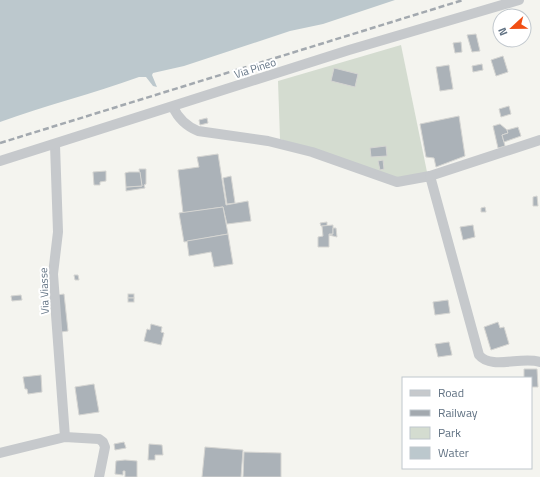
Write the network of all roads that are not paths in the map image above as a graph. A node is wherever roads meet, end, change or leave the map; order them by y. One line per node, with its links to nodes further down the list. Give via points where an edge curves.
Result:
1 (519, 0): 2 (street, Via Pineo, via 349,50)
2 (172, 107): 4 (street, Via Pineo); 6 (street, via 189,128 198,131 312,152 397,182)
3 (540, 140): 6 (street)
4 (55, 145): 5 (street, Via Pineo); 8 (street, Via Viasse, via 58,232 53,274)
5 (0, 161)
6 (430, 176): 7 (street, via 479,355 490,362 532,359)
7 (540, 362)
8 (65, 437): 9 (street); 10 (street, via 99,439 103,442 105,446)
9 (0, 453)
10 (99, 477)

